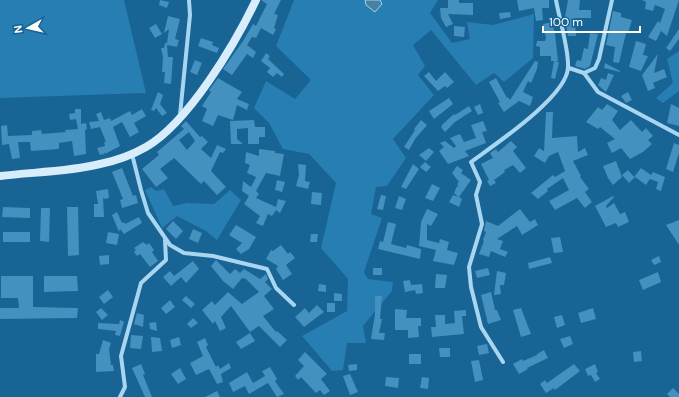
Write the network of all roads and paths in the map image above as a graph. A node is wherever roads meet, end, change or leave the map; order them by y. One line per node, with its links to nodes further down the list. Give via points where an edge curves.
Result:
1 (189, 0): 7 (street, via 190,15)
2 (256, 0): 7 (main road, via 232,45)
3 (556, 0): 5 (street)
4 (612, 0): 6 (street, via 595,68)
5 (568, 68): 6 (street); 13 (street, via 553,96 532,116 471,162 480,182 476,195 482,224 469,267 471,287 481,327)
6 (584, 73): 8 (street, via 598,92)
7 (180, 118): 9 (main road, via 159,138)
8 (679, 136)
9 (132, 154): 10 (main road, via 84,168); 11 (street, via 148,213)
10 (0, 176)
11 (165, 240): 12 (street, via 184,253 213,256 267,269 276,288); 14 (street, via 166,260 141,283 130,319 121,356 124,387)
12 (294, 305)
13 (503, 362)
14 (120, 397)

